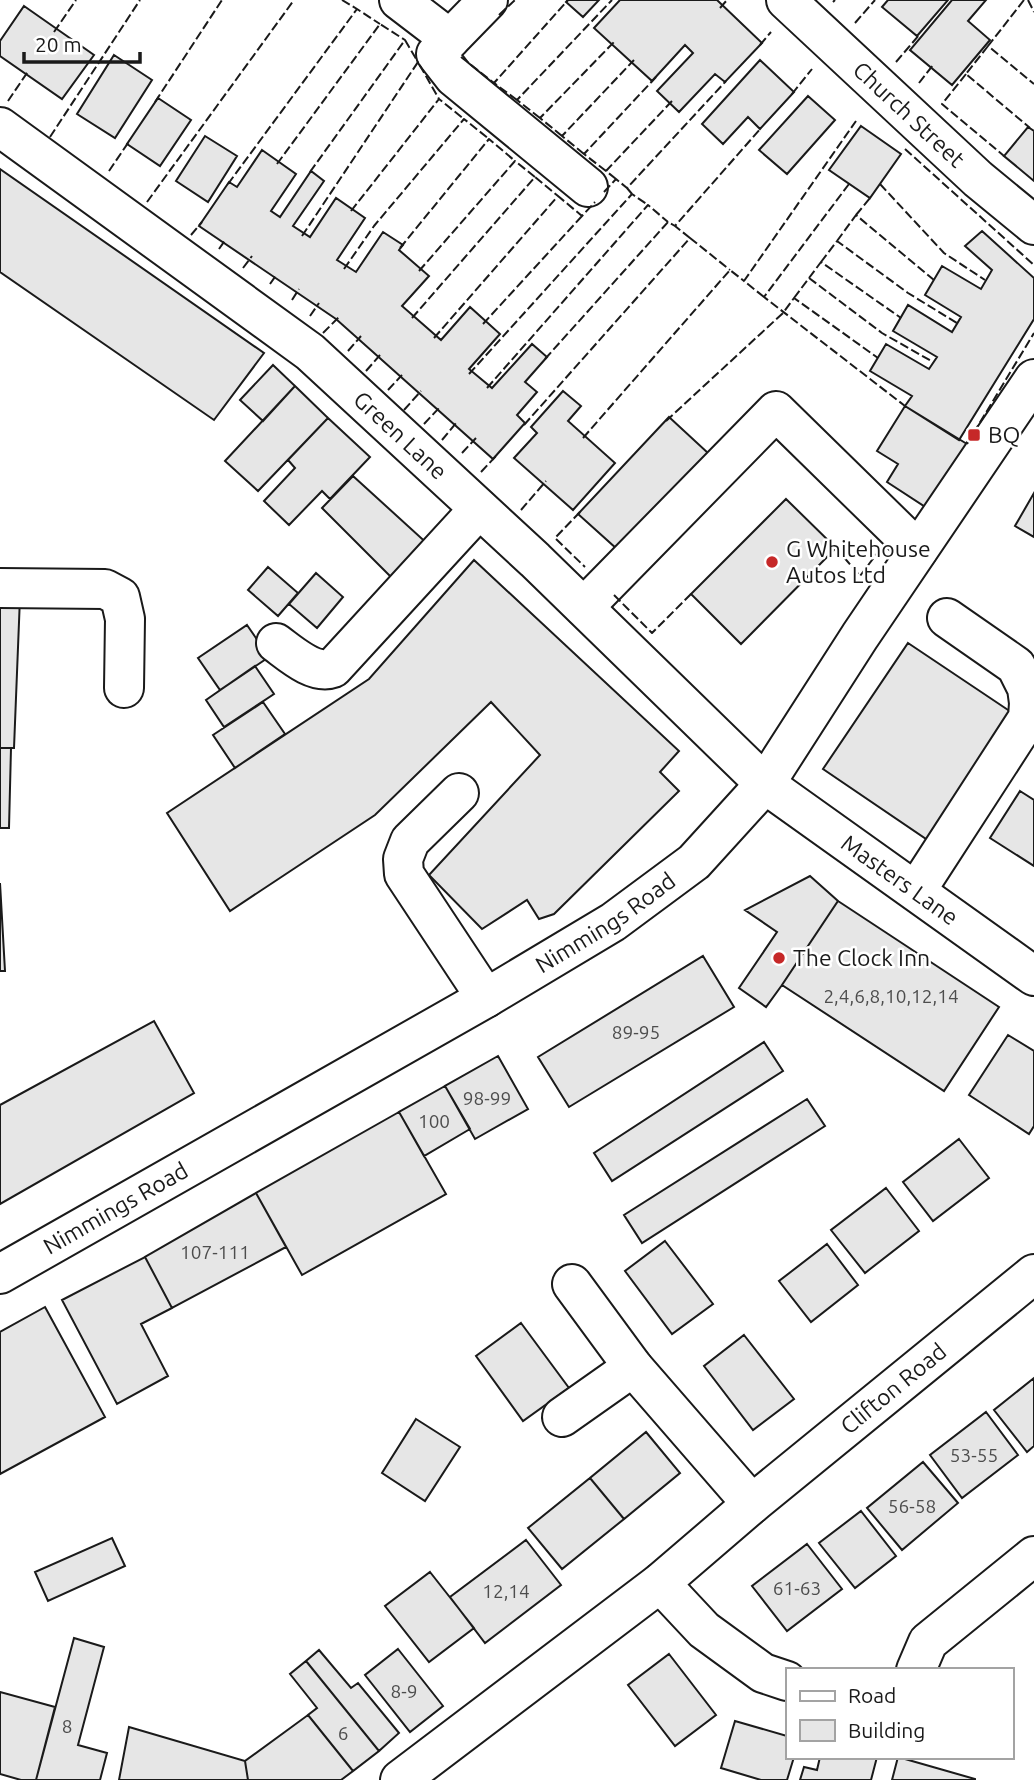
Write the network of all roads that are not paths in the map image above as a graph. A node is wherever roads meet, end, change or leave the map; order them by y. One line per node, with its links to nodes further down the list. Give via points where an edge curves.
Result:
1 (399, 0): 4 (street)
2 (488, 0): 4 (street)
3 (786, 0): 7 (street, Church Street, via 978,179)
4 (450, 39): 6 (street, via 436,54 454,78)
5 (0, 127): 9 (street, Green Lane, via 310,352)
6 (588, 187)
7 (1034, 225)
8 (1034, 379): 10 (street, Nimmings Road)
9 (479, 509): 12 (street, Green Lane); 14 (street, via 333,668 313,666)
10 (918, 550): 12 (street, via 776,411); 16 (street, Nimmings Road)
11 (0, 588): 15 (street, via 105,589 120,597 125,619)
12 (584, 607): 16 (street, Green Lane)
13 (947, 618): 18 (street, via 1016,666 1027,688 1028,718)
14 (276, 643)
15 (124, 688)
16 (765, 784): 18 (street, Masters Lane); 20 (street, Nimmings Road, via 694,862 613,922)
17 (459, 793): 20 (street, via 410,841 403,859 404,874)
18 (916, 891): 19 (street, Masters Lane)
19 (1034, 976)
20 (486, 998): 21 (street, Nimmings Road)
21 (0, 1274)
22 (1034, 1274): 26 (street, Clifton Road)
23 (572, 1283): 24 (street)
24 (633, 1367): 25 (street); 26 (street)
25 (562, 1417)
26 (752, 1504): 28 (street, Clifton Road)
27 (1034, 1556): 29 (street)
28 (660, 1583): 30 (street, via 704,1630 764,1673); 31 (street, Clifton Road)
29 (922, 1656)
30 (786, 1681)
31 (400, 1780)

